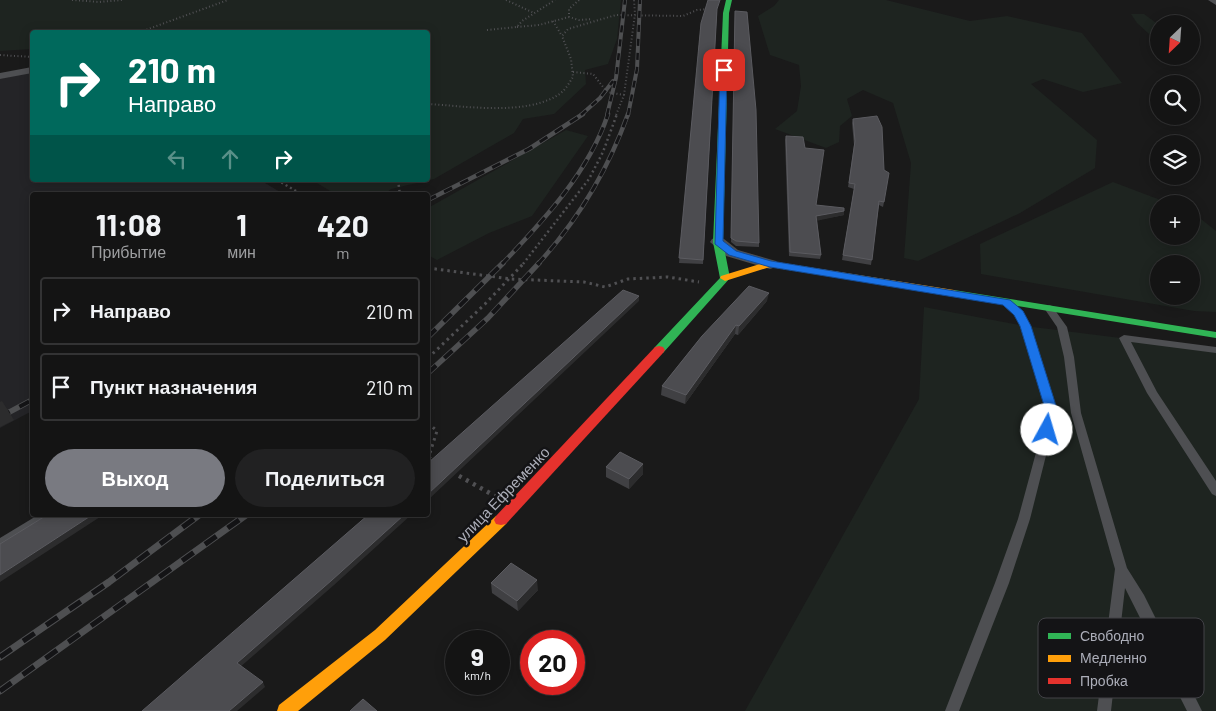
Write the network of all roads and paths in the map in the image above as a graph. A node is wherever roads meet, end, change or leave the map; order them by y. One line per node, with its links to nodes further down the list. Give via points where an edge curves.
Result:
1 (72, 0): 2 (path)
2 (122, 0)
3 (222, 0): 11 (path)
4 (228, 0): 11 (path)
5 (506, 0): 10 (path)
6 (555, 0): 10 (path)
7 (579, 0): 13 (path, via 569,9)
8 (634, 0): 12 (path)
9 (727, 4): 12 (path, via 683,16); 29 (street)
10 (534, 13): 16 (path)
11 (191, 14): 17 (path)
12 (635, 14): 14 (path); 25 (path)
13 (570, 18): 14 (path); 15 (path)
14 (598, 19): 19 (path, via 568,29)
15 (553, 21): 16 (path); 19 (path)
16 (517, 27): 18 (path)
17 (146, 30)
18 (486, 30)
19 (562, 36): 23 (path)
20 (0, 55): 21 (path)
21 (30, 57)
22 (30, 70): 24 (street)
23 (572, 72): 25 (path, via 592,74 607,92); 26 (path, via 573,77 560,94 534,104 491,107)
24 (0, 76)
25 (624, 95): 32 (path, via 611,135 593,171 553,229)
26 (430, 104)
27 (281, 182): 28 (path)
28 (298, 192)
29 (718, 242): 30 (street, via 732,253); 33 (street)
30 (770, 264): 33 (street); 34 (street)
31 (430, 268): 32 (path)
32 (511, 279): 33 (path, via 584,282 604,287 628,279 668,277); 38 (path)
33 (721, 281): 45 (street, улица Ефременко)
34 (1006, 302): 35 (street); 54 (lane, via 1019,313 1025,326 1052,412 1024,519)
35 (1049, 308): 36 (street); 48 (lane, via 1062,327 1076,413)
36 (1216, 335)
37 (1216, 350): 44 (lane, via 1124,338 1152,393)
38 (430, 356)
39 (430, 426): 40 (path, via 437,431)
40 (430, 453)
41 (430, 460): 42 (path)
42 (437, 464)
43 (446, 469): 45 (path)
44 (1216, 491)
45 (515, 506): 53 (street, улица Ефременко, via 380,635)
46 (45, 517): 47 (lane)
47 (0, 544)
48 (1121, 569): 49 (lane); 50 (lane)
49 (1115, 618)
50 (1149, 618)
51 (1106, 698): 55 (lane)
52 (1189, 698): 56 (lane)
53 (286, 711)
54 (952, 711)
55 (1104, 711)
56 (1195, 711)

